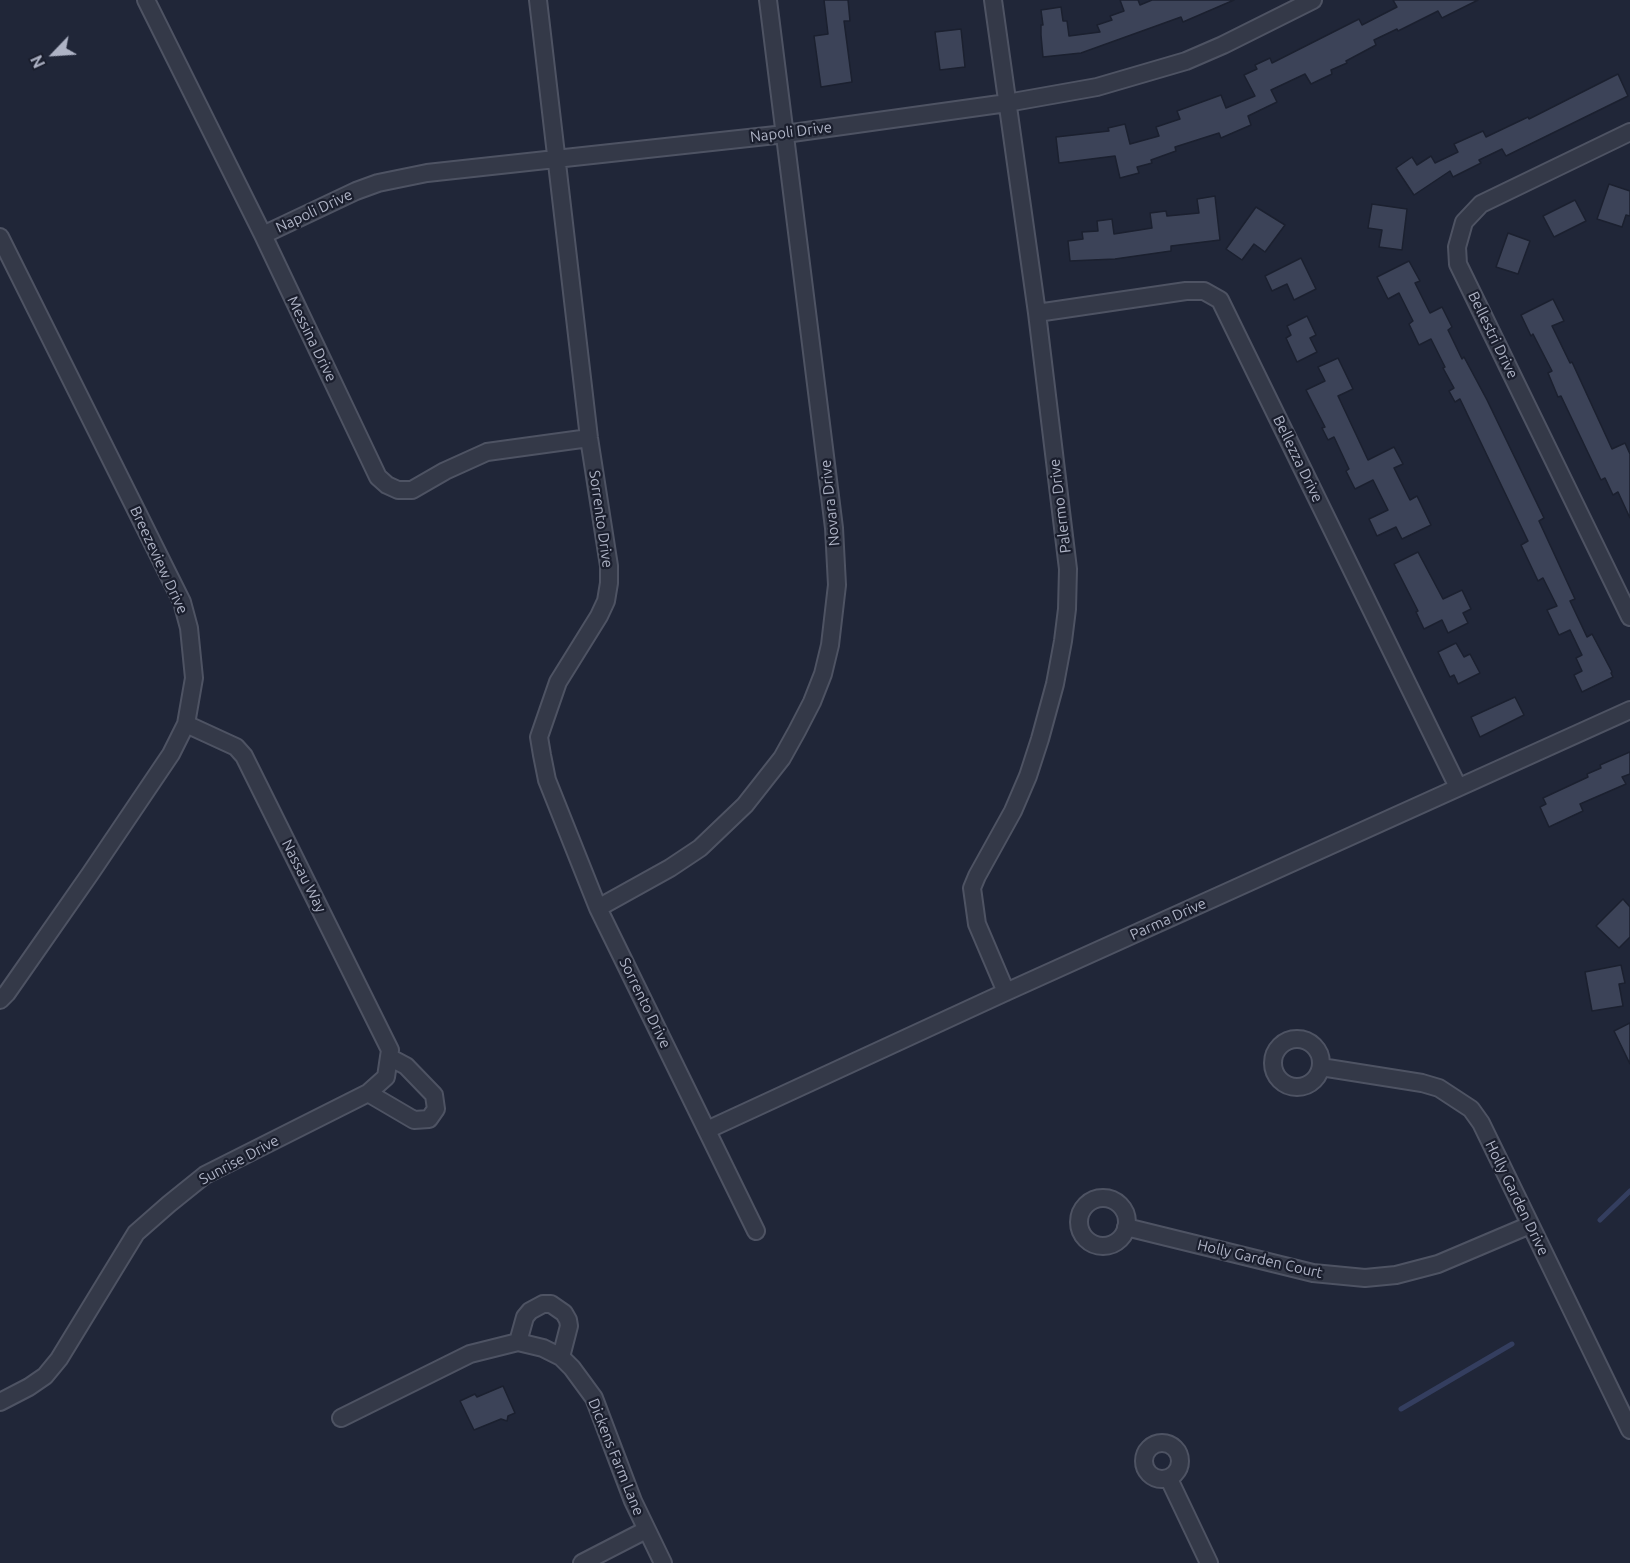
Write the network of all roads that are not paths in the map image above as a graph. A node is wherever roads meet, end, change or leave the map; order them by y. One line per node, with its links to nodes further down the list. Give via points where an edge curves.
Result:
1 (147, 0): 10 (street, Messina Drive)
2 (538, 0): 9 (street, Sorrento Drive)
3 (768, 0): 8 (street, Novara Drive)
4 (993, 0): 6 (street, Palermo Drive)
5 (1313, 0): 6 (street, Napoli Drive, via 1186,61 1097,87)
6 (1007, 103): 8 (street, Napoli Drive); 12 (street, Palermo Drive)
7 (1630, 132): 14 (street, Bellestri Drive, via 1481,204 1464,222 1457,247 1458,264)
8 (785, 134): 9 (street, Napoli Drive); 18 (street, Novara Drive, via 834,528 837,585 828,655 797,731 782,758 745,805 700,848)
9 (556, 158): 10 (street, Napoli Drive, via 427,173 378,183); 13 (street, Sorrento Drive)
10 (263, 235): 13 (street, Messina Drive, via 378,477 387,485 398,490 412,489 487,452)
11 (0, 237): 16 (street, Breezeview Drive, via 182,602 194,678)
12 (1037, 313): 17 (street, Bellezza Drive, via 1186,291 1204,291 1220,300); 19 (street, Palermo Drive, via 1068,569 1067,609 1055,684 1028,776 972,888 977,924)
13 (589, 438): 18 (street, Sorrento Drive, via 609,566 607,592 599,616 558,682 539,737 547,780)
14 (1630, 617)
15 (1630, 710): 17 (street, Parma Drive)
16 (186, 724): 20 (street, Breezeview Drive, via 171,754); 21 (street, Nassau Way, via 229,743 244,756 390,1050)
17 (1458, 787): 19 (street, Parma Drive)
18 (598, 908): 25 (street, Sorrento Drive)
19 (1006, 992): 25 (street, Parma Drive)
20 (0, 1000)
21 (389, 1057): 23 (street, Nassau Way); 24 (street, via 406,1066 434,1095 436,1109 429,1119 414,1120)
22 (1321, 1067): 26 (street, Holly Garden Drive, via 1422,1083 1457,1098 1481,1123)
23 (386, 1077): 24 (street, Sunrise Drive)
24 (368, 1093): 31 (street, Sunrise Drive, via 205,1175 187,1189 136,1233 45,1376)
25 (707, 1130): 28 (street, Sorrento Drive)
26 (1530, 1225): 27 (street, Holly Garden Court, via 1438,1264 1365,1278 1313,1273); 33 (street, Holly Garden Drive)
27 (1126, 1227)
28 (756, 1231)
29 (519, 1342): 30 (street, Dickens Farm Lane); 30 (street, via 530,1311 552,1304 568,1320); 32 (street, via 470,1354)
30 (561, 1357): 35 (street, Dickens Farm Lane, via 594,1398)
31 (0, 1402)
32 (342, 1418)
33 (1630, 1430)
34 (1169, 1479): 38 (street)
35 (646, 1530): 36 (street); 37 (street, Dickens Farm Lane)
36 (582, 1563)
37 (663, 1563)
38 (1209, 1563)

